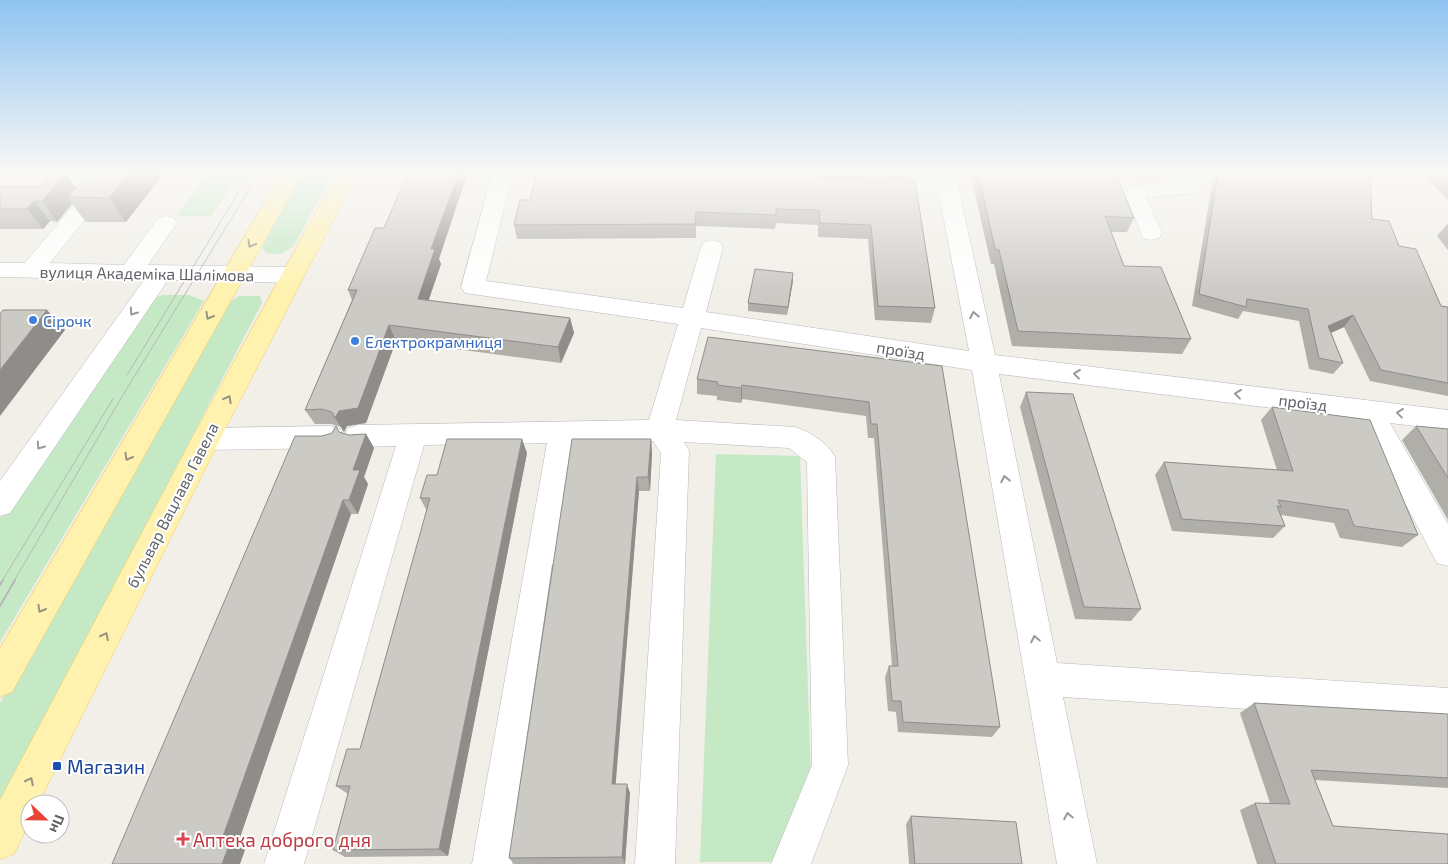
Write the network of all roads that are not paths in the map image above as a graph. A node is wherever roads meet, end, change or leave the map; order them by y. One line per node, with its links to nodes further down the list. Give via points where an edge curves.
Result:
1 (80, 212): 11 (street)
2 (270, 212): 14 (main road, one-way to 14)
3 (327, 212): 15 (main road, бульвар Вацлава Гавела)
4 (492, 212): 16 (street, проїзд, via 473,287)
5 (954, 212): 17 (street, one-way to 5)
6 (1143, 212): 8 (street)
7 (166, 223): 12 (street)
8 (1151, 233)
9 (712, 247): 16 (street)
10 (0, 270): 11 (street, вулиця Академіка Шалімова)
11 (31, 271): 12 (street, вулиця Академіка Шалімова)
12 (131, 272): 13 (street, вулиця Академіка Шалімова)
13 (161, 272): 14 (street, вулиця Академіка Шалімова); 26 (street, one-way to 26)
14 (234, 274): 15 (street, вулиця Академіка Шалімова); 29 (main road, one-way to 29)
15 (294, 276): 25 (main road, бульвар Вацлава Гавела, one-way to 15)
16 (692, 318): 17 (street, проїзд); 20 (street)
17 (984, 363): 18 (street, проїзд, one-way to 17); 28 (street, one-way to 17)
18 (1368, 409): 19 (street, проїзд, one-way to 18); 27 (street)
19 (1448, 420)
20 (660, 430): 21 (street); 34 (street, via 675,451); 35 (street, via 795,438 821,458 830,765)
21 (563, 432): 22 (street); 33 (street)
22 (413, 435): 23 (street); 32 (street)
23 (358, 436)
24 (330, 437): 25 (street)
25 (206, 439): 31 (main road, бульвар Вацлава Гавела, one-way to 25)
26 (0, 504)
27 (1448, 553)
28 (1043, 679): 30 (street); 36 (street, one-way to 28)
29 (0, 680)
30 (1448, 705)
31 (0, 840)
32 (284, 864)
33 (492, 864)
34 (655, 864)
35 (791, 864)
36 (1077, 864)

